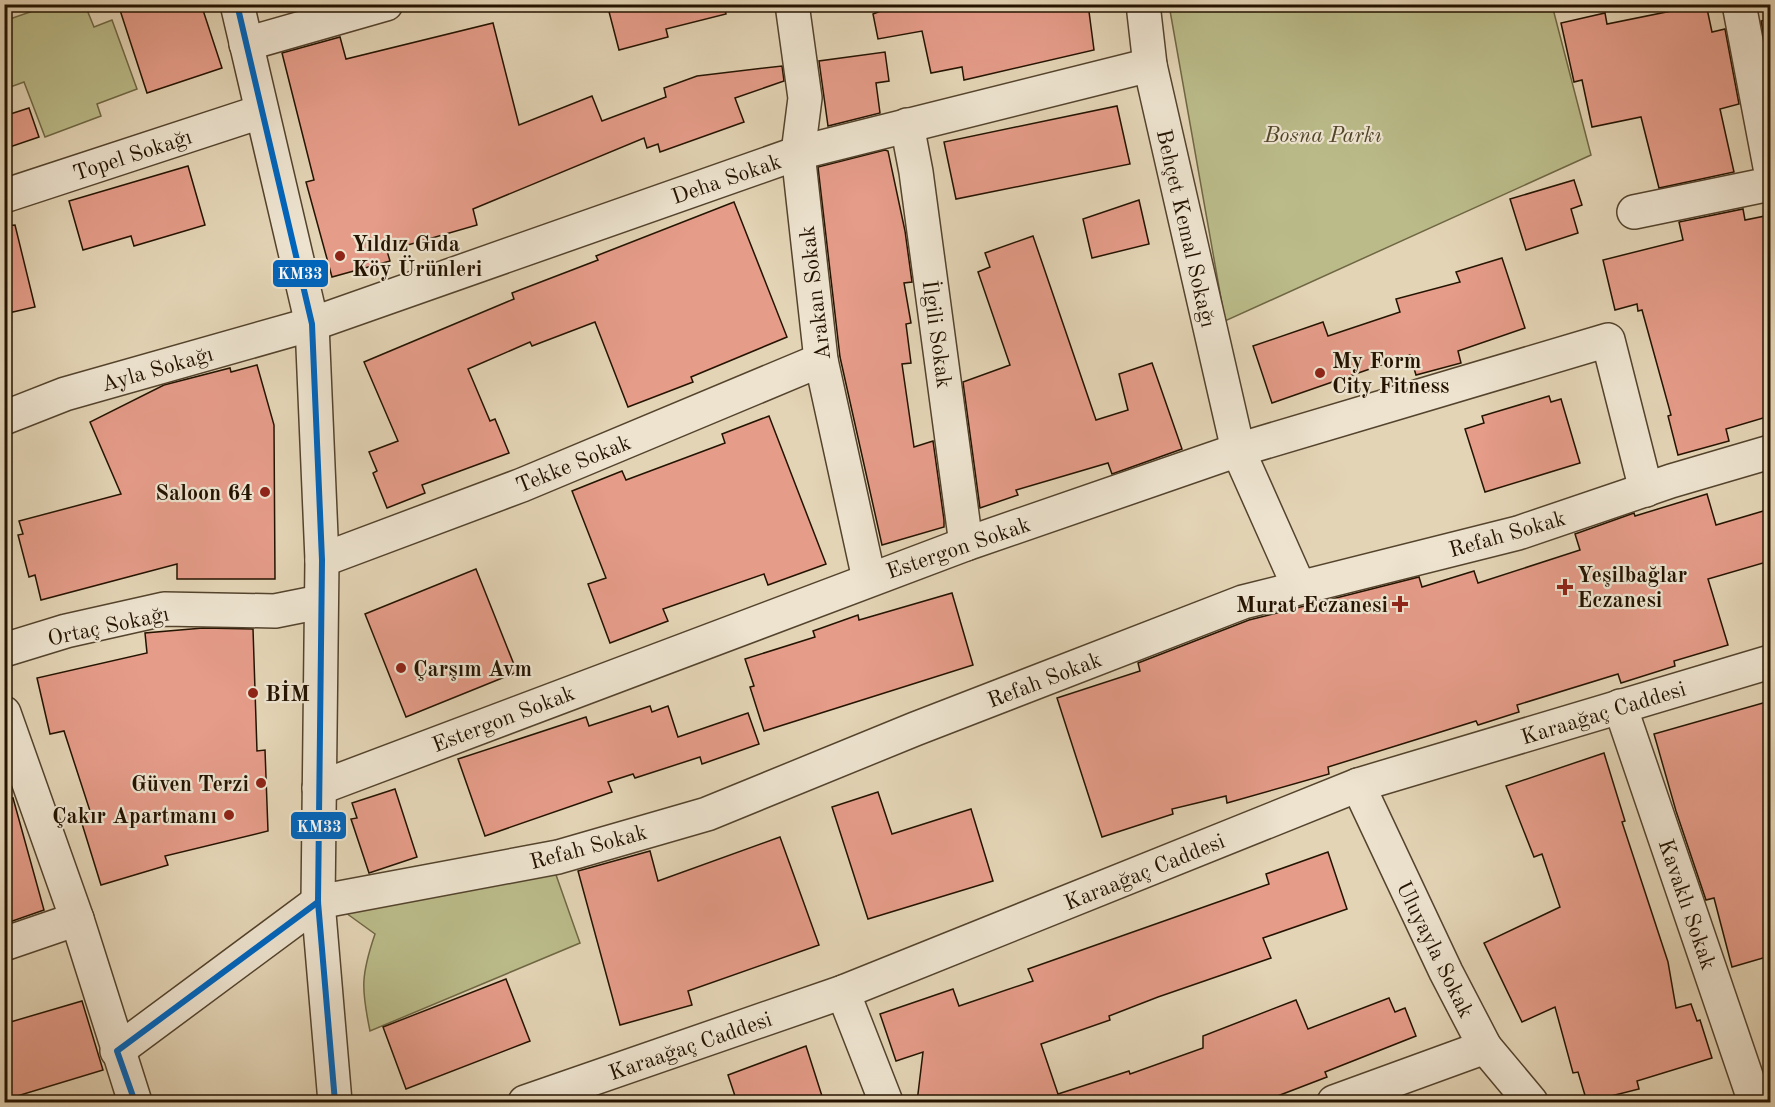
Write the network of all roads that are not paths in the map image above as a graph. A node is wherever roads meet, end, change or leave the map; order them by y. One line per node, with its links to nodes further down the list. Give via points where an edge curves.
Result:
1 (237, 4): 6 (street)
2 (386, 4): 6 (street)
3 (792, 4): 10 (street, Arakan Sokak, via 805,98)
4 (1143, 4): 7 (street, Behçet Kemal Sokağı)
5 (1739, 4): 11 (street)
6 (246, 44): 8 (street)
7 (1150, 65): 9 (street, Deha Sokak); 18 (street, Behçet Kemal Sokağı)
8 (260, 112): 13 (street, Topel Sokağı); 15 (street)
9 (907, 125): 10 (street, Deha Sokak); 21 (street, İlgili Sokak)
10 (798, 153): 15 (street, Deha Sokak); 16 (street, Arakan Sokak)
11 (1770, 167)
12 (1770, 184): 14 (street)
13 (4, 196)
14 (1634, 212)
15 (312, 324): 17 (street, Ayla Sokağı, via 64,394); 22 (street)
16 (821, 360): 22 (street, Tekke Sokak, via 522,485); 23 (street, Arakan Sokak)
17 (4, 418)
18 (1238, 450): 20 (street, Estergon Sokak, via 1608,340); 21 (street, Estergon Sokak); 24 (street, Behçet Kemal Sokağı)
19 (1770, 452): 20 (street, Refah Sokak)
20 (1646, 490): 24 (street, Refah Sokak, via 1518,533)
21 (966, 543): 23 (street, Estergon Sokak)
22 (322, 560): 25 (street)
23 (869, 579): 31 (street, Estergon Sokak)
24 (1299, 586): 32 (street, Refah Sokak, via 1243,602 707,814 558,857)
25 (320, 602): 26 (street, Ortaç Sokağı, via 275,611 164,609 66,631); 31 (street)
26 (4, 650)
27 (1770, 662): 28 (street, Karaağaç Caddesi)
28 (1620, 706): 30 (street, Karaağaç Caddesi); 44 (street, Kavaklı Sokak)
29 (4, 713): 33 (street)
30 (1358, 785): 35 (street, Karaağaç Caddesi); 36 (street, Uluyayla Sokak)
31 (319, 788): 32 (street)
32 (318, 902): 37 (street); 39 (street)
33 (77, 919): 34 (street); 37 (street)
34 (4, 944)
35 (843, 992): 40 (street, Karaağaç Caddesi); 41 (street)
36 (1485, 1047): 42 (street); 43 (street, Uluyayla Sokak)
37 (117, 1051): 38 (street)
38 (129, 1101)
39 (335, 1102)
40 (525, 1102)
41 (886, 1102)
42 (1334, 1102)
43 (1531, 1102)
44 (1755, 1102)

